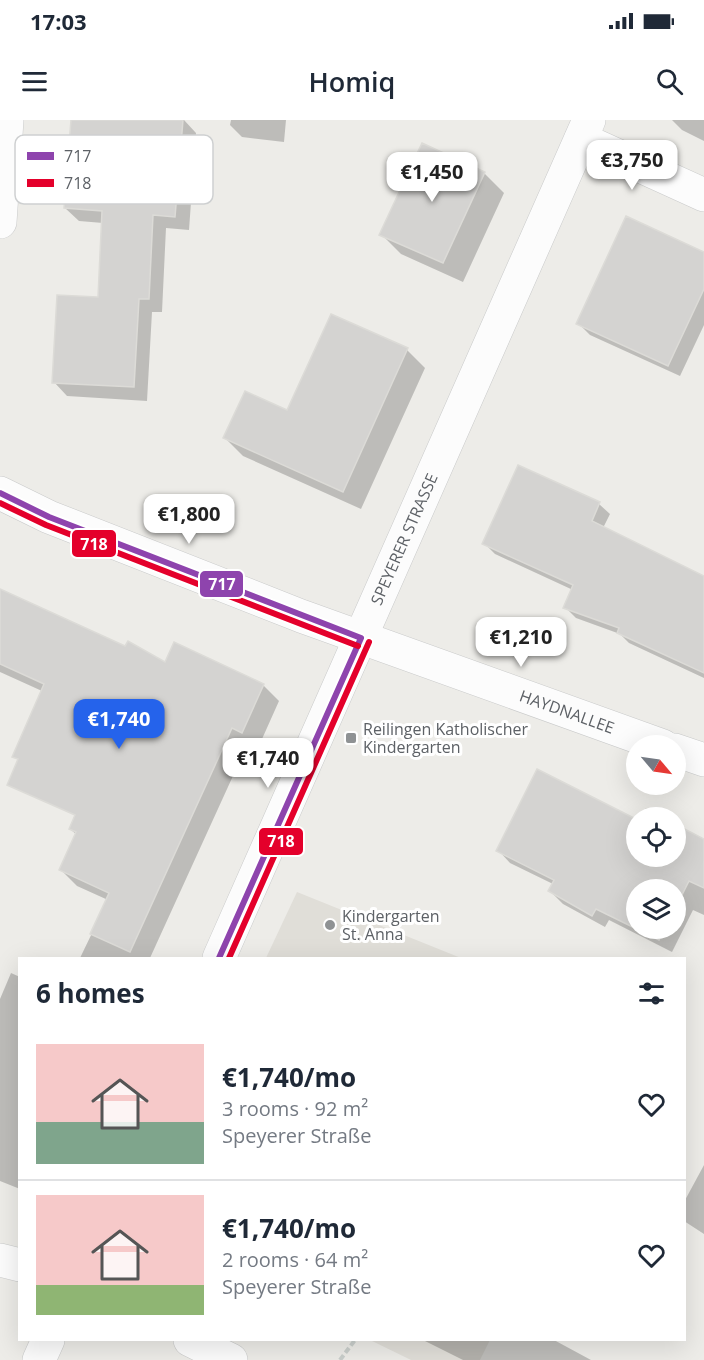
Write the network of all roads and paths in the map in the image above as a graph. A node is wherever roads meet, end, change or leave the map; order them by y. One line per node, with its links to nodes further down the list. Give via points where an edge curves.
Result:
1 (7, 120): 4 (street)
2 (585, 130): 3 (street); 6 (street, SPEYERER STRASSE)
3 (704, 195)
4 (0, 222)
5 (0, 493): 6 (street, HAYDNALLEE, via 49,517)
6 (361, 638): 7 (street, HAYDNALLEE); 10 (street, SPEYERER STRASSE)
7 (632, 735)
8 (686, 754): 9 (street)
9 (704, 760)
10 (219, 957)
11 (0, 1260): 12 (street)
12 (18, 1264)
13 (48, 1341): 16 (street)
14 (192, 1341): 17 (street)
15 (354, 1341): 18 (path)
16 (39, 1360)
17 (231, 1360)
18 (340, 1360)

